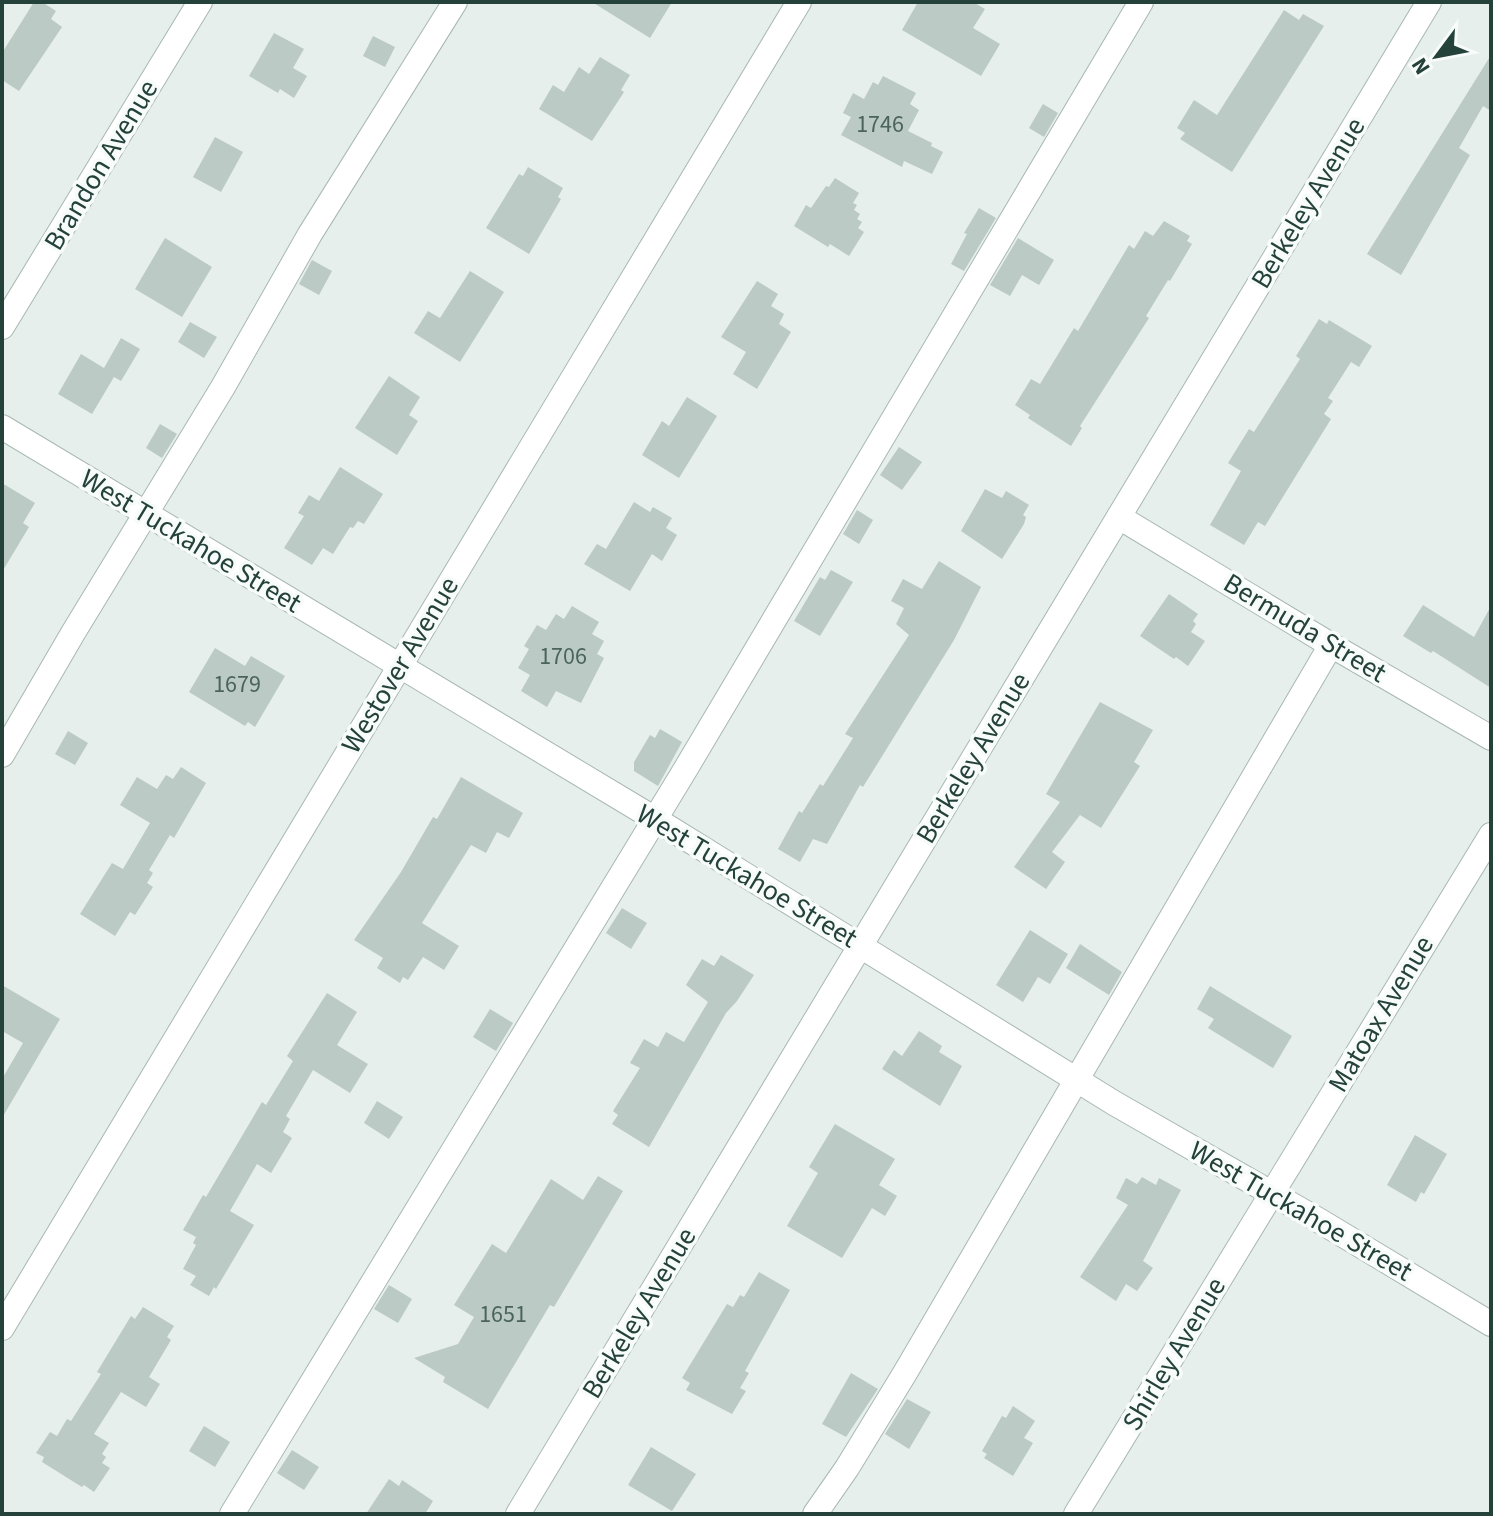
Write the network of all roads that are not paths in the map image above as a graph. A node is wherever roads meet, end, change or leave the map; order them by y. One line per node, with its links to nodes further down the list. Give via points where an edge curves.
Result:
1 (200, 2): 6 (street, Brandon Avenue)
2 (455, 2): 8 (street, via 310,234)
3 (799, 2): 11 (street, Westover Avenue)
4 (1141, 2): 14 (street)
5 (1429, 2): 9 (street, Berkeley Avenue)
6 (2, 327)
7 (2, 427): 8 (street, West Tuckahoe Street)
8 (146, 513): 11 (street, West Tuckahoe Street); 13 (street)
9 (1119, 517): 10 (street, Bermuda Street); 16 (street, Berkeley Avenue)
10 (1331, 645): 12 (street, Bermuda Street); 17 (street)
11 (398, 667): 14 (street, West Tuckahoe Street); 20 (street, Westover Avenue)
12 (1491, 738)
13 (2, 755)
14 (655, 819): 16 (street, West Tuckahoe Street); 21 (street)
15 (1491, 835): 18 (street, Matoax Avenue)
16 (859, 944): 17 (street, West Tuckahoe Street); 22 (street, Berkeley Avenue)
17 (1076, 1079): 18 (street, West Tuckahoe Street); 23 (street, via 905,1373)
18 (1272, 1194): 19 (street, West Tuckahoe Street); 24 (street, Shirley Avenue)
19 (1491, 1324)
20 (2, 1328)
21 (232, 1514)
22 (518, 1514)
23 (815, 1514)
24 (1076, 1514)

